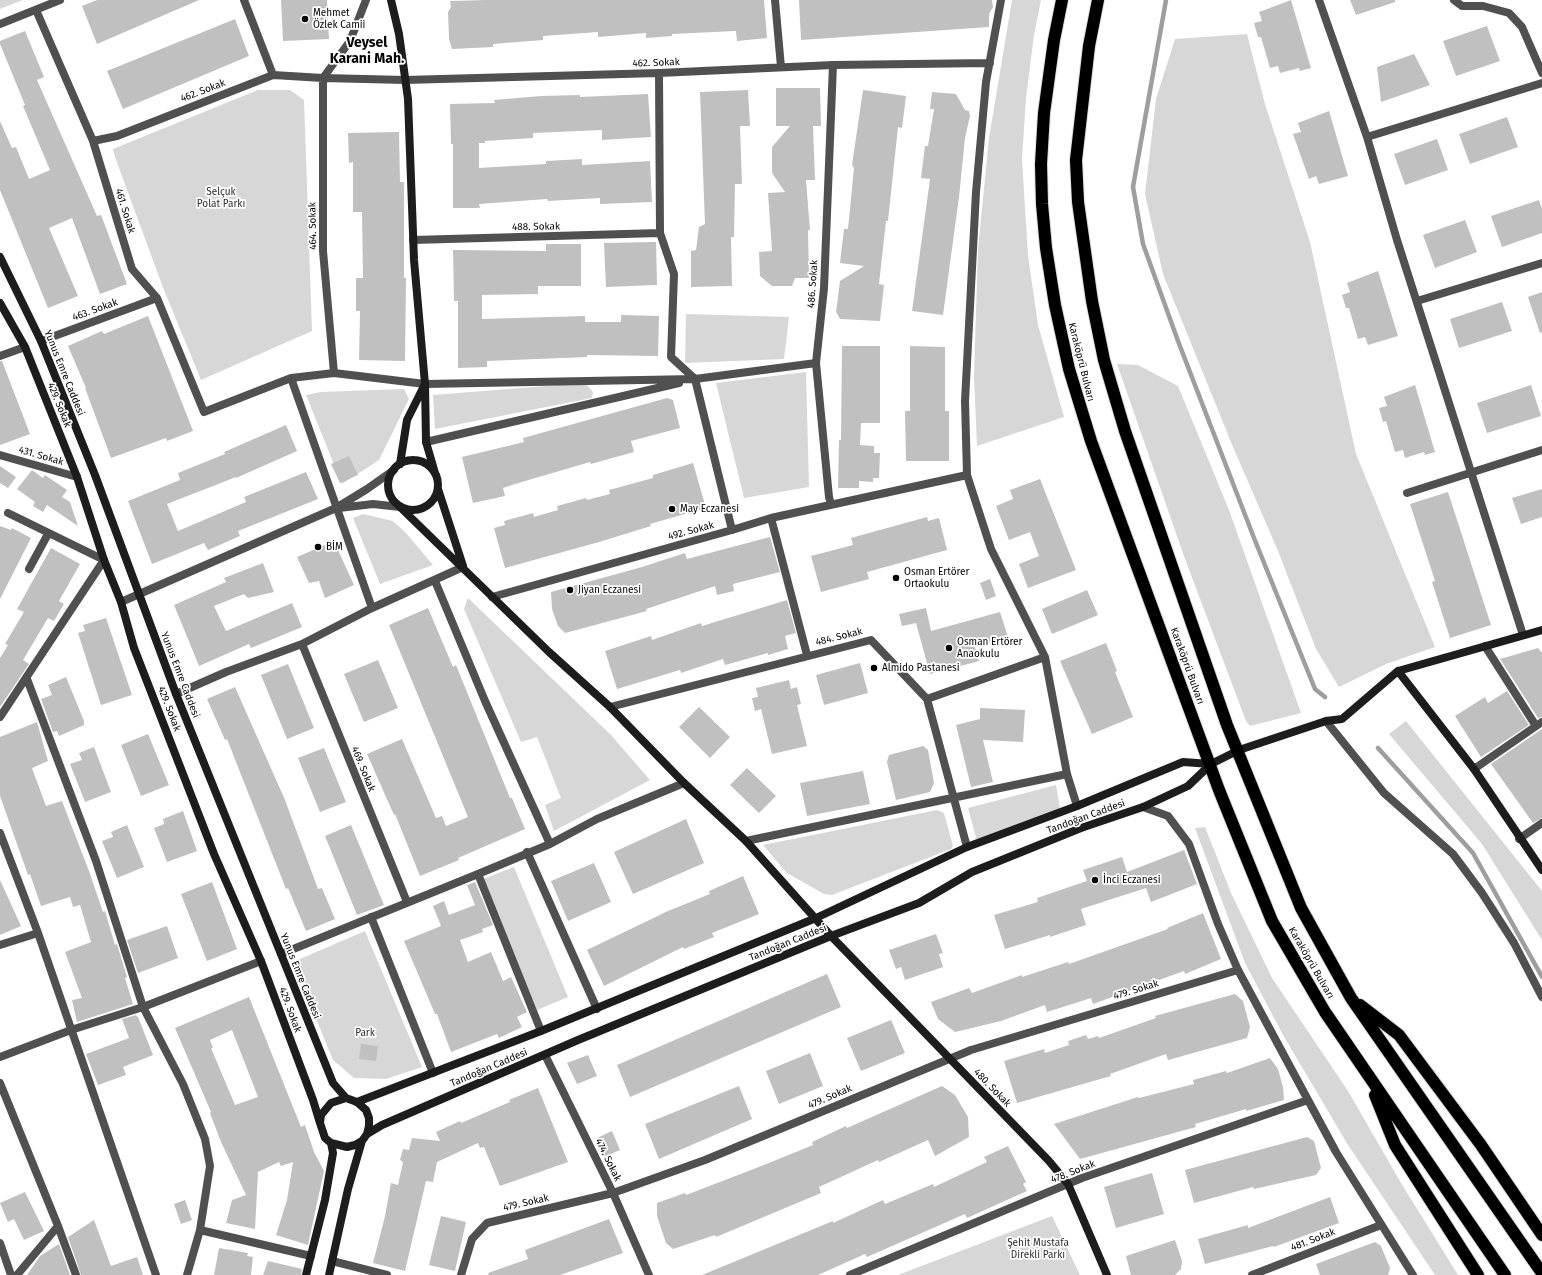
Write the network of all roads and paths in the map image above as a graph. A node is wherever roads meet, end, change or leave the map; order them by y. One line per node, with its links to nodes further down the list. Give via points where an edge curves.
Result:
1 (60, 0): 11 (street)
2 (244, 0): 18 (street)
3 (366, 0): 19 (street, via 350,41)
4 (391, 0): 20 (main road)
5 (775, 0): 15 (street)
6 (1002, 0): 13 (street)
7 (1062, 0): 79 (highway, Karaköprü Bulvarı, via 1045,105 1041,164 1046,248 1055,305 1069,369 1091,442)
8 (1098, 0): 78 (highway, Karaköprü Bulvarı, via 1089,46 1076,160 1078,202 1092,301 1104,360 1125,431)
9 (1319, 0): 22 (street)
10 (1454, 0): 16 (street, via 1462,6 1483,6 1509,13 1522,27)
11 (36, 10): 12 (street); 23 (street, 461. Sokak)
12 (0, 24)
13 (990, 63): 14 (street, 462. Sokak); 45 (street, via 976,192 965,401)
14 (832, 65): 15 (street, 462. Sokak); 34 (street, 486. Sokak, via 824,288)
15 (781, 67): 17 (street, 462. Sokak)
16 (1542, 72)
17 (659, 73): 20 (street, 462. Sokak); 24 (street)
18 (273, 75): 19 (street, 462. Sokak); 23 (street, 462. Sokak, via 116,136)
19 (323, 78): 20 (street, 462. Sokak); 35 (street, 464. Sokak, via 323,250)
20 (405, 80): 25 (main road)
21 (1542, 83): 22 (street)
22 (1367, 136): 29 (street)
23 (93, 141): 28 (street, 461. Sokak, via 132,269)
24 (660, 234): 25 (street, 488. Sokak); 37 (street, via 674,274 671,357)
25 (413, 240): 38 (main road)
26 (0, 257): 31 (main road, Yunus Emre Caddesi)
27 (1542, 263): 29 (street)
28 (157, 298): 31 (street, 463. Sokak); 36 (street, 461. Sokak, via 204,412)
29 (1417, 301): 43 (street)
30 (0, 303): 32 (main road, 429. Sokak)
31 (41, 341): 60 (main road, Yunus Emre Caddesi, via 95,475)
32 (25, 347): 33 (street); 46 (main road, 429. Sokak)
33 (0, 356)
34 (816, 363): 37 (street); 49 (street, 486. Sokak)
35 (334, 373): 36 (street); 38 (street)
36 (291, 378): 51 (street)
37 (695, 379): 38 (street); 39 (street); 54 (street)
38 (425, 384): 39 (main road); 42 (main road, via 407,420)
39 (426, 442): 44 (main road)
40 (1542, 450): 43 (street)
41 (0, 455): 46 (street, 431. Sokak)
42 (397, 467): 44 (main road, via 416,460 424,462); 50 (main road, via 388,485 390,494); 51 (street, via 367,490)
43 (1471, 472): 48 (street); 65 (street)
44 (435, 473): 47 (main road)
45 (967, 475): 49 (street, 492. Sokak); 69 (street, via 991,549)
46 (77, 477): 56 (main road, 429. Sokak)
47 (438, 489): 50 (main road, via 430,503 424,507 416,510); 57 (main road)
48 (1407, 493)
49 (831, 504): 53 (street, 492. Sokak)
50 (400, 507): 51 (street, via 373,504); 57 (main road, 480. Sokak)
51 (336, 508): 60 (street); 63 (street)
52 (8, 513): 55 (street)
53 (771, 518): 54 (street, 492. Sokak); 68 (street)
54 (732, 530): 61 (street, 492. Sokak)
55 (48, 534): 56 (street); 58 (street)
56 (104, 560): 62 (main road, 429. Sokak); 71 (street)
57 (463, 567): 59 (street); 61 (main road, 480. Sokak)
58 (29, 569)
59 (435, 581): 63 (street); 90 (street, via 485,701)
60 (138, 594): 62 (street); 72 (main road, Yunus Emre Caddesi)
61 (492, 597): 74 (main road, 480. Sokak)
62 (121, 602): 102 (main road, 429. Sokak, via 134,648 194,806)
63 (372, 608): 66 (street)
64 (1542, 630): 65 (main road)
65 (1523, 635): 67 (main road)
66 (302, 644): 72 (street, via 226,672); 95 (street, 469. Sokak)
67 (1485, 646): 70 (main road); 77 (street)
68 (807, 655): 73 (street, 484. Sokak, via 871,640); 74 (street, 484. Sokak)
69 (1045, 657): 73 (street); 81 (street)
70 (1398, 671): 76 (main road, Tandoğan Caddesi, via 1342,719); 80 (main road)
71 (27, 678): 75 (street); 106 (street, via 96,861)
72 (176, 694): 101 (main road, Yunus Emre Caddesi)
73 (927, 699): 83 (street)
74 (610, 707): 82 (main road, 480. Sokak)
75 (1, 712)
76 (1326, 721): 78 (main road, Tandoğan Caddesi); 104 (street, via 1384,794 1453,854 1514,943)
77 (1539, 724): 80 (street)
78 (1239, 750): 79 (main road, Tandoğan Caddesi); 105 (highway, Karaköprü Bulvarı, via 1249,781 1301,908)
79 (1211, 764): 84 (main road, Tandoğan Caddesi, via 1183,762); 85 (main road, Tandoğan Caddesi, via 1188,786); 114 (highway, Karaköprü Bulvarı, via 1272,921 1325,1012)
80 (1474, 769): 88 (main road)
81 (1067, 774): 83 (street); 84 (street)
82 (684, 784): 89 (main road, 480. Sokak); 90 (street, via 597,819)
83 (955, 799): 89 (street); 91 (street)
84 (1077, 806): 91 (main road, Tandoğan Caddesi)
85 (1143, 807): 99 (main road, Tandoğan Caddesi, via 1082,828 972,872 919,903); 103 (street, via 1168,816 1189,844)
86 (1542, 823): 88 (street)
87 (0, 833): 98 (street)
88 (1519, 839): 93 (main road)
89 (746, 842): 97 (main road, 480. Sokak)
90 (550, 844): 92 (street)
91 (967, 847): 97 (main road, Tandoğan Caddesi)
92 (527, 852): 94 (street); 107 (street)
93 (1542, 870)
94 (478, 874): 95 (street); 109 (street)
95 (407, 902): 96 (street)
96 (371, 917): 101 (street); 113 (street)
97 (816, 918): 99 (main road, 480. Sokak); 107 (main road, Tandoğan Caddesi)
98 (38, 933): 100 (street); 108 (street)
99 (831, 936): 110 (main road, Tandoğan Caddesi); 112 (main road, 480. Sokak)
100 (0, 945)
101 (281, 954): 116 (main road, Yunus Emre Caddesi, via 333,1083)
102 (261, 961): 106 (street); 119 (main road, 429. Sokak)
103 (1238, 970): 112 (street, 479. Sokak); 117 (street)
104 (1542, 997)
105 (1351, 998): 127 (highway, via 1399,1035 1481,1145); 131 (highway, Karaköprü Bulvarı)
106 (143, 1007): 108 (street); 126 (street, via 183,1084 205,1139 210,1166)
107 (597, 1009): 109 (main road, Tandoğan Caddesi)
108 (71, 1030): 111 (street); 135 (street)
109 (541, 1031): 113 (main road, Tandoğan Caddesi)
110 (545, 1055): 120 (main road, Tandoğan Caddesi, via 382,1125); 123 (street, 474. Sokak)
111 (0, 1057)
112 (948, 1058): 122 (main road, 480. Sokak); 123 (street, 479. Sokak, via 705,1160)
113 (433, 1073): 118 (main road, Tandoğan Caddesi)
114 (1367, 1074): 146 (highway, via 1395,1145); 147 (highway, Karaköprü Bulvarı)
115 (0, 1083): 125 (street)
116 (346, 1098): 118 (main road); 119 (main road, via 331,1103 321,1115)
117 (1308, 1100): 122 (street, 478. Sokak); 124 (street, via 1336,1152)
118 (357, 1102): 120 (main road, via 366,1110 369,1118)
119 (320, 1123): 121 (main road, via 321,1131)
120 (364, 1138): 121 (main road, via 355,1146); 130 (main road, via 348,1189)
121 (331, 1143): 129 (main road, via 333,1153 326,1200)
122 (1068, 1184): 142 (street, 478. Sokak); 143 (main road, 480. Sokak)
123 (613, 1193): 140 (street, 479. Sokak, via 487,1223 472,1238); 141 (street, 474. Sokak)
124 (1382, 1225): 144 (street, 481. Sokak); 145 (street)
125 (58, 1226): 133 (street); 134 (street)
126 (200, 1230): 129 (street); 136 (street)
127 (1542, 1235)
128 (0, 1243): 132 (street)
129 (311, 1256): 137 (main road)
130 (332, 1261): 138 (main road); 139 (street)
131 (1542, 1272)
132 (11, 1275)
133 (17, 1275)
134 (76, 1275)
135 (156, 1275)
136 (186, 1275)
137 (306, 1275)
138 (329, 1275)
139 (387, 1275)
140 (461, 1275)
141 (649, 1275)
142 (850, 1275)
143 (1108, 1275)
144 (1252, 1275)
145 (1413, 1275)
146 (1478, 1275)
147 (1505, 1275)

